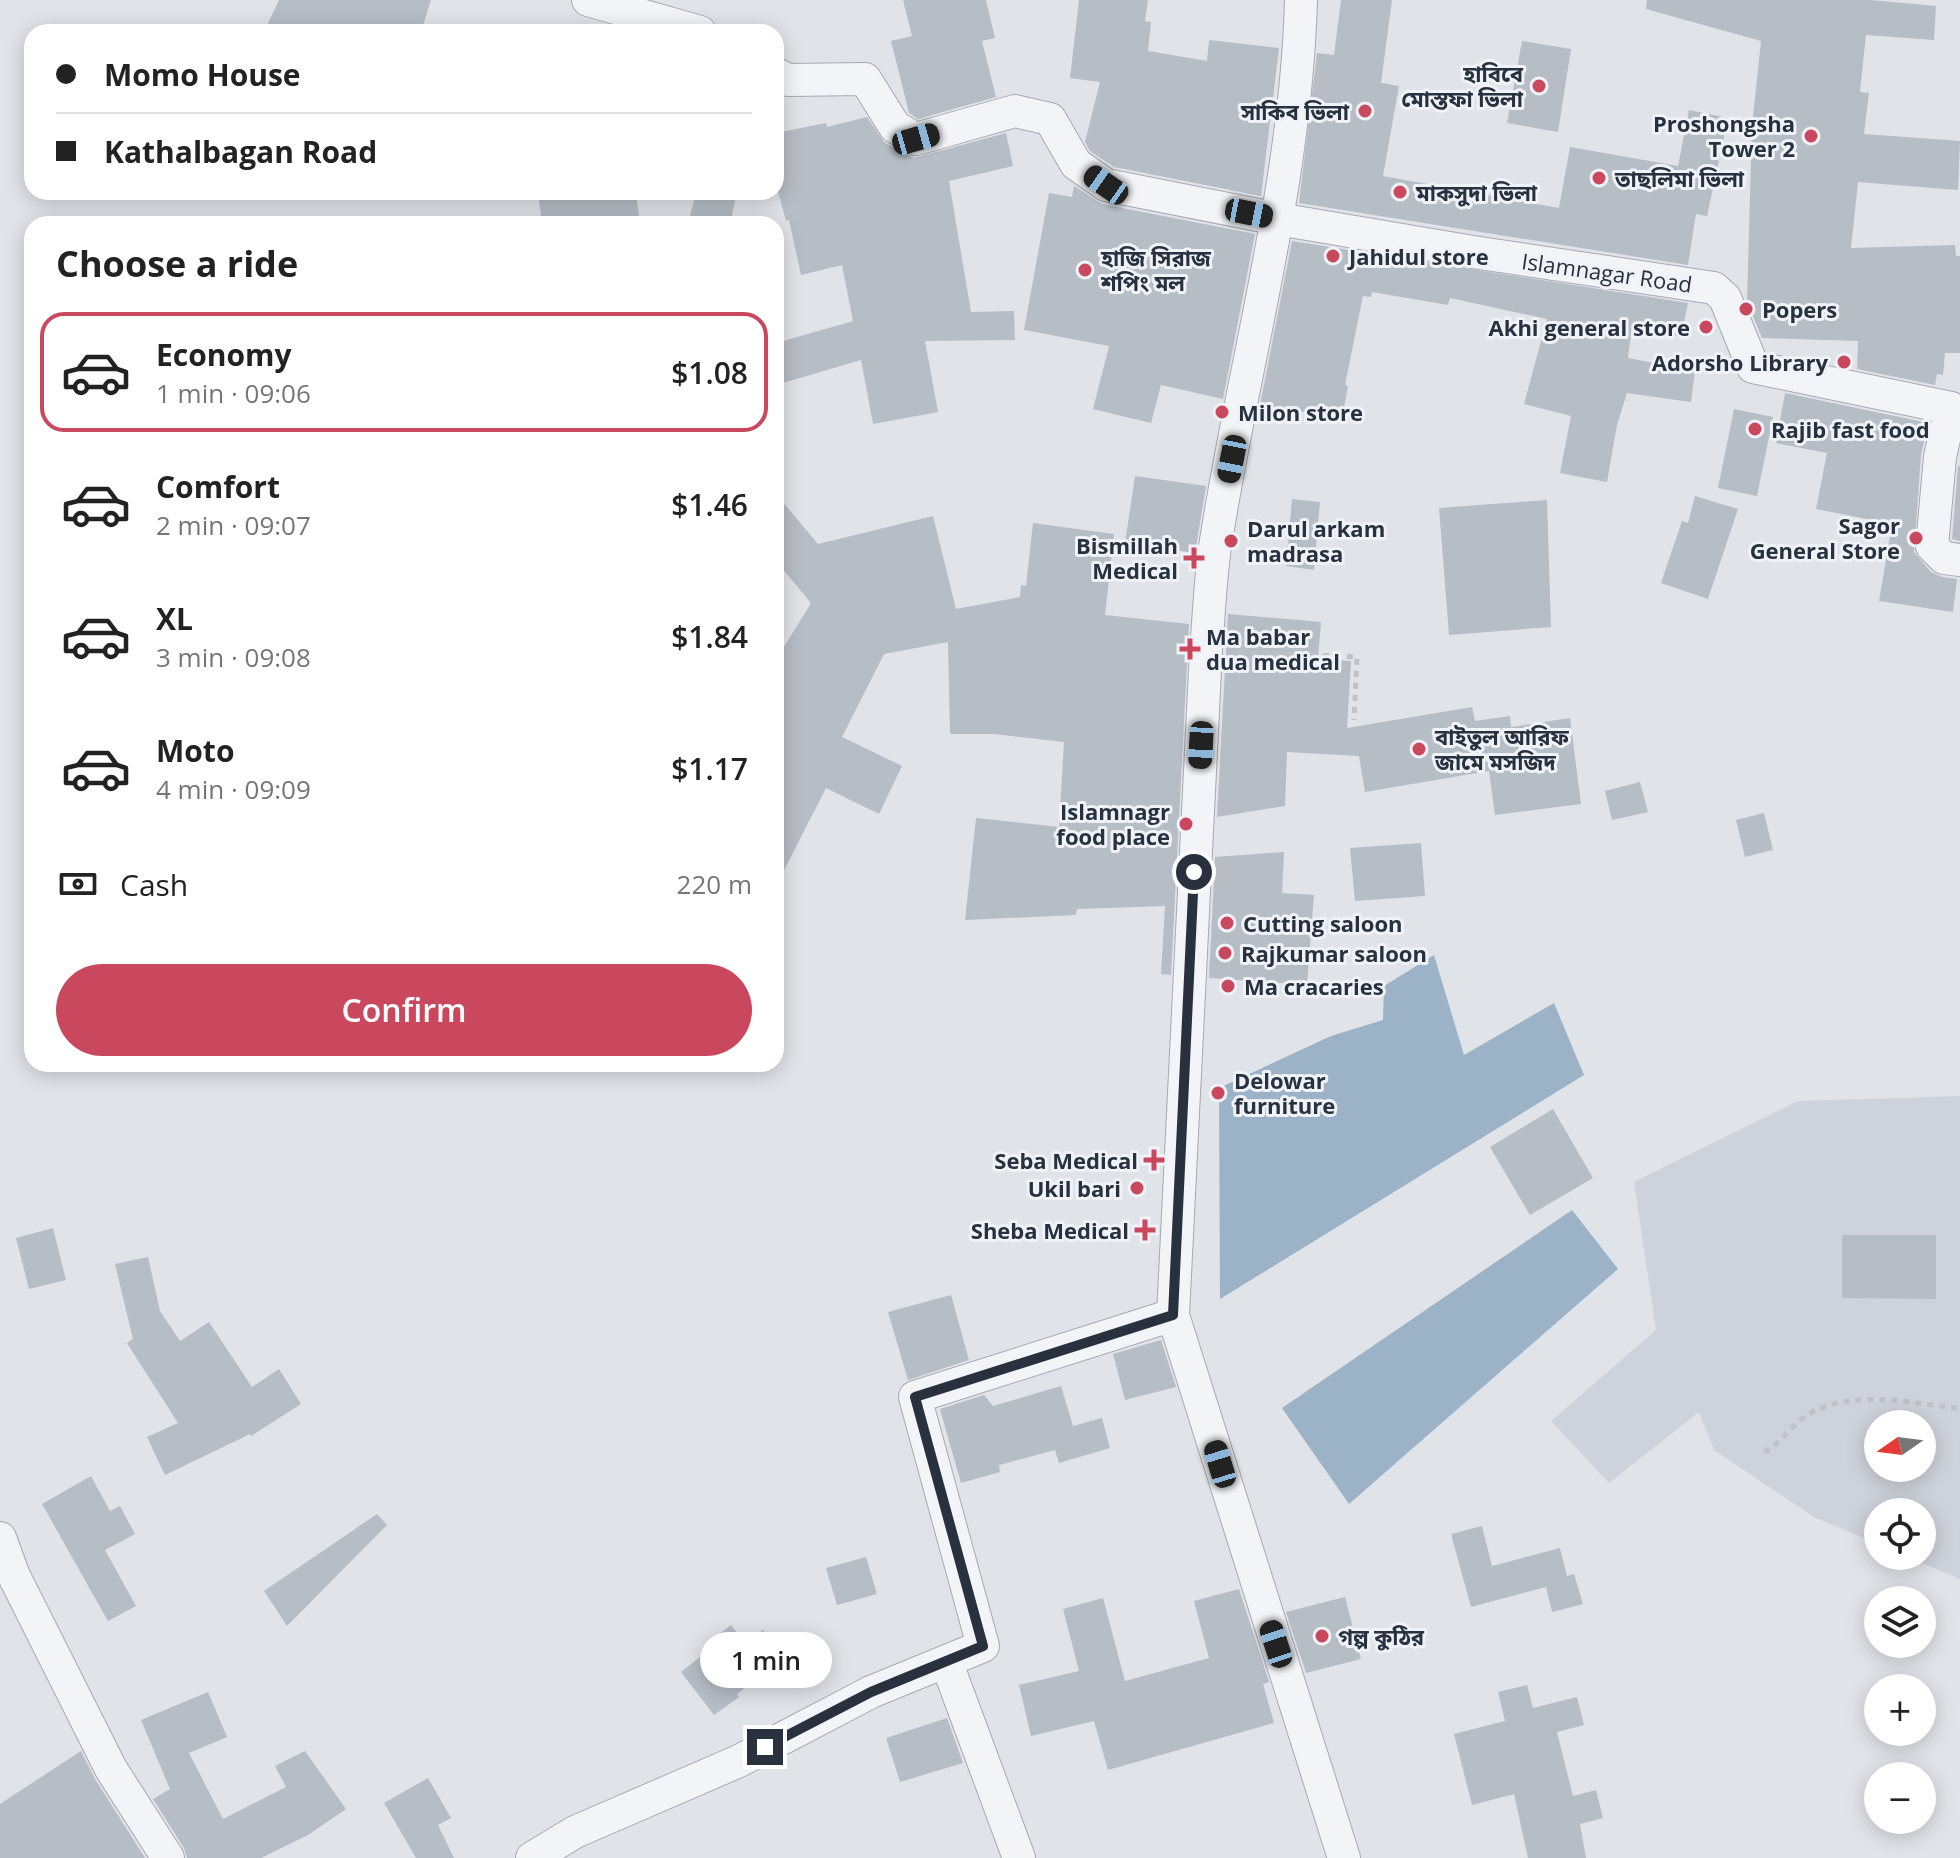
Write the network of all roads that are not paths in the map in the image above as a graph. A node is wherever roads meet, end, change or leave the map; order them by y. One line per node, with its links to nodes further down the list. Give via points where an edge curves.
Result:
1 (588, 0): 3 (street)
2 (1301, 0): 5 (street, via 1300,50)
3 (672, 24)
4 (784, 78): 5 (street, Islamnagar Road, via 865,79 895,127 916,139 1015,111 1050,119 1076,164 1106,185)
5 (1278, 219): 6 (street, Islamnagar Road, via 1714,288 1725,298 1753,367 1951,408); 8 (street, via 1215,549)
6 (1950, 457): 7 (street, Islamnagar Road, via 1932,546 1944,558)
7 (1960, 560)
8 (1173, 1315): 10 (street, via 915,1397 983,1646); 11 (street)
9 (0, 1538): 12 (street, via 111,1769)
10 (946, 1661): 13 (street, via 871,1692 739,1761 575,1832); 14 (street)
11 (1339, 1856)
12 (168, 1858)
13 (532, 1858)
14 (1019, 1858)

